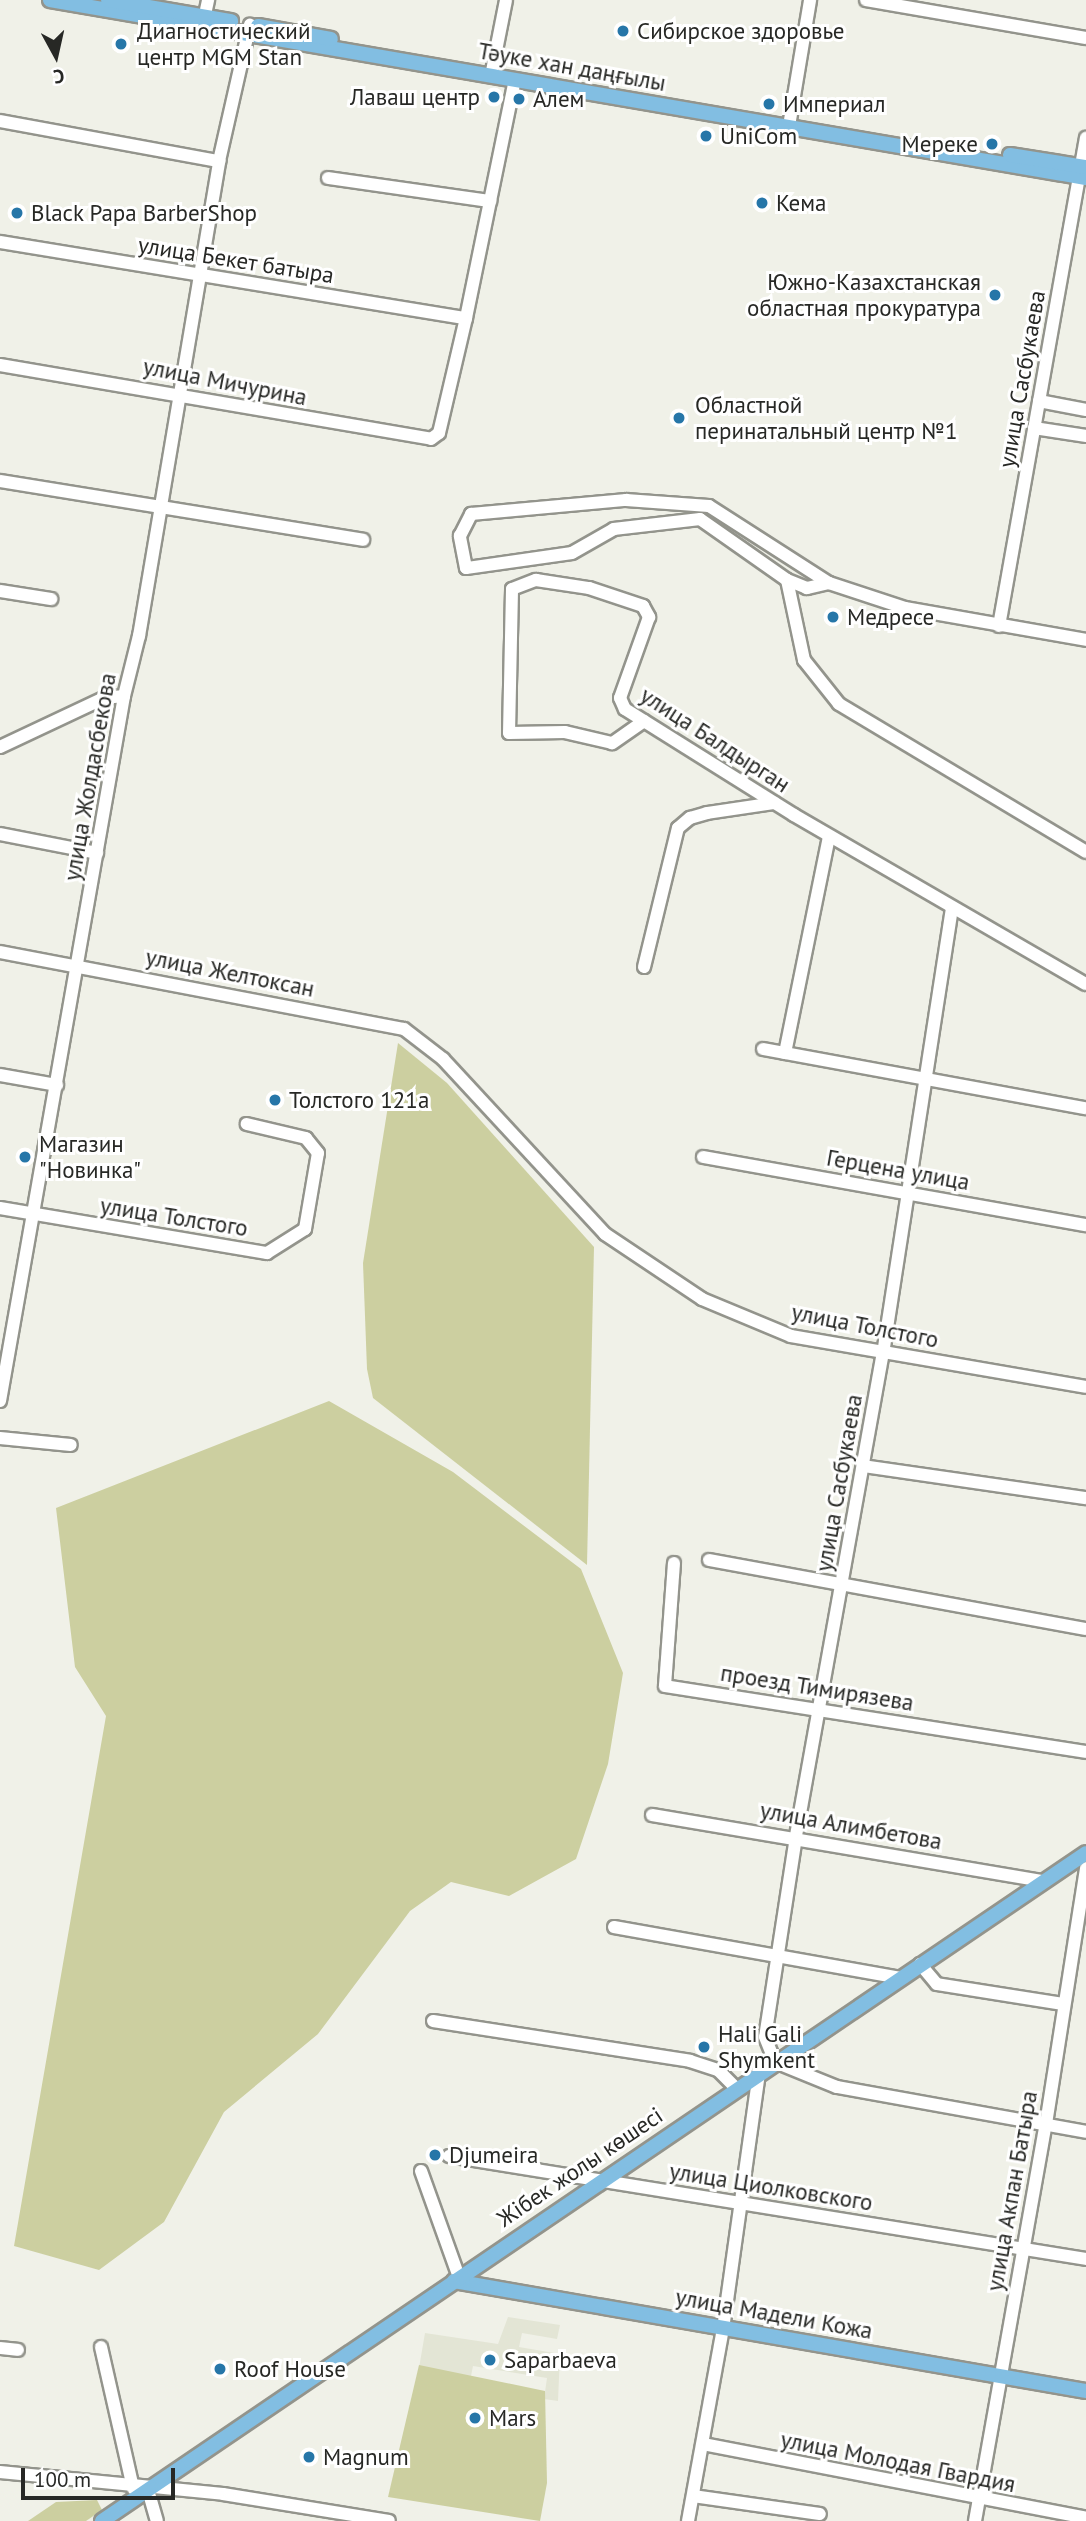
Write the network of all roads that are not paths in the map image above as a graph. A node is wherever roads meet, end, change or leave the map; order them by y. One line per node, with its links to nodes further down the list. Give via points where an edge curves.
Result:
1 (50, 0): 7 (main road, Тәуке хан даңғылы)
2 (108, 0): 7 (main road, Тәуке хан даңғылы)
3 (208, 0): 7 (street)
4 (506, 0): 10 (street)
5 (810, 0): 13 (street)
6 (866, 0): 9 (street)
7 (207, 20): 8 (main road, Тәуке хан даңғылы)
8 (249, 29): 10 (main road, Тәуке хан даңғылы); 15 (street, улица Жолдасбекова)
9 (1086, 38)
10 (492, 72): 11 (main road, Тәуке хан даңғылы); 13 (main road, Тәуке хан даңғылы)
11 (515, 80): 13 (main road, Тәуке хан даңғылы); 18 (street)
12 (0, 121): 15 (street)
13 (790, 123): 16 (main road, Тәуке хан даңғылы)
14 (1086, 138): 16 (street, улица Сасбукаева)
15 (219, 161): 20 (street, улица Жолдасбекова)
16 (1083, 172): 24 (street, улица Сасбукаева)
17 (328, 178): 18 (street)
18 (490, 201): 21 (street)
19 (0, 242): 20 (street, улица Бекет батыра)
20 (198, 275): 21 (street, улица Бекет батыра); 23 (street, улица Жолдасбекова)
21 (466, 318): 23 (street, улица Мичурина, via 439,433 419,440)
22 (0, 365): 23 (street, улица Мичурина)
23 (177, 393): 29 (street, улица Жолдасбекова)
24 (1039, 401): 25 (street); 26 (street, улица Сасбукаева)
25 (1086, 410)
26 (1034, 428): 27 (street); 35 (street, улица Сасбукаева)
27 (1086, 436)
28 (0, 481): 29 (street)
29 (159, 506): 30 (street); 37 (street, улица Жолдасбекова, via 139,636)
30 (363, 540)
31 (784, 577): 32 (street, via 807,588); 32 (street, via 700,519 614,529 572,553 466,568 460,536 471,513 626,500 709,506); 43 (street, via 804,660 839,704)
32 (829, 583): 35 (street, via 905,608)
33 (0, 591): 34 (street)
34 (51, 599)
35 (999, 626): 36 (street)
36 (1086, 640)
37 (124, 696): 39 (street, via 104,698); 44 (street, улица Жолдасбекова)
38 (644, 721): 38 (street, улица Балдырган, via 625,709 620,698 649,611 589,588 536,580 512,589 509,733 565,732 612,743); 40 (street, улица Балдырган)
39 (0, 747)
40 (774, 803): 42 (street, улица Балдырган); 48 (street, via 690,818 678,828)
41 (0, 834): 44 (street)
42 (829, 836): 45 (street, улица Балдырган); 51 (street)
43 (1086, 852)
44 (97, 853): 47 (street, улица Жолдасбекова)
45 (953, 908): 49 (street, улица Балдырган); 54 (street, улица Сасбукаева)
46 (0, 953): 47 (street, улица Желтоксан)
47 (77, 965): 52 (street, улица Желтоксан, via 381,1022 420,1038); 55 (street, улица Жолдасбекова)
48 (644, 967)
49 (1086, 984)
50 (763, 1049): 51 (street)
51 (785, 1053): 54 (street)
52 (443, 1059): 64 (street, улица Толстого, via 605,1234 651,1266 702,1299 763,1326 791,1336)
53 (0, 1075): 55 (street)
54 (924, 1076): 56 (street); 59 (street, улица Сасбукаева)
55 (57, 1085): 61 (street, улица Жолдасбекова)
56 (1086, 1108)
57 (247, 1124): 61 (street, улица Толстого, via 306,1138 318,1153 305,1229 267,1253)
58 (703, 1157): 59 (street, Герцена улица)
59 (905, 1192): 62 (street, Герцена улица); 64 (street, улица Сасбукаева)
60 (0, 1208): 61 (street, улица Толстого)
61 (34, 1215): 63 (street, улица Жолдасбекова)
62 (1086, 1226)
63 (6, 1323): 66 (street, улица Жолдасбекова)
64 (883, 1352): 65 (street, улица Толстого); 69 (street, улица Сасбукаева)
65 (1086, 1387)
66 (0, 1401)
67 (0, 1438): 68 (street)
68 (71, 1445)
69 (863, 1466): 70 (street); 73 (street, улица Сасбукаева)
70 (1086, 1498)
71 (709, 1560): 73 (street)
72 (674, 1563): 75 (street, проезд Тимирязева, via 662,1685)
73 (842, 1587): 74 (street); 75 (street, улица Сасбукаева)
74 (1086, 1629)
75 (819, 1708): 76 (street, проезд Тимирязева); 78 (street, улица Сасбукаева)
76 (1086, 1752)
77 (652, 1815): 78 (street, улица Алимбетова)
78 (796, 1837): 81 (street, улица Алимбетова); 83 (street, улица Сасбукаева)
79 (1086, 1853): 81 (main road, Жібек жолы көшесі)
80 (1086, 1868): 86 (street, улица Акпан Батыра)
81 (1044, 1881): 84 (main road, Жібек жолы көшесі)
82 (614, 1927): 83 (street)
83 (776, 1956): 85 (street); 88 (street, улица Сасбукаева, via 765,2032)
84 (920, 1964): 85 (main road, Жібек жолы көшесі); 86 (street, via 937,1984)
85 (900, 1978): 88 (main road, Жібек жолы көшесі)
86 (1063, 2004): 91 (street, улица Акпан Батыра)
87 (433, 2021): 90 (street, via 690,2060 718,2070)
88 (775, 2062): 89 (main road, Жібек жолы көшесі); 91 (street, via 837,2087)
89 (759, 2073): 90 (main road, Жібек жолы көшесі); 96 (street)
90 (736, 2088): 95 (main road, Жібек жолы көшесі)
91 (1046, 2124): 92 (street); 97 (street, улица Акпан Батыра)
92 (1086, 2132)
93 (449, 2156): 95 (street, улица Циолковского)
94 (421, 2171): 99 (street)
95 (600, 2181): 96 (street, улица Циолковского); 99 (main road, Жібек жолы көшесі)
96 (740, 2204): 97 (street, улица Циолковского); 100 (street)
97 (1024, 2248): 98 (street, улица Циолковского); 104 (street, улица Акпан Батыра)
98 (1086, 2259)
99 (456, 2279): 100 (main road, улица Мадели Кожа); 109 (main road, Жібек жолы көшесі)
100 (723, 2329): 104 (main road, улица Мадели Кожа); 106 (street)
101 (101, 2347): 108 (street)
102 (0, 2348): 103 (street)
103 (18, 2350)
104 (1001, 2377): 105 (main road, улица Мадели Кожа); 111 (street, улица Акпан Батыра)
105 (1086, 2391)
106 (703, 2444): 110 (street); 111 (street, улица Молодая Гвардия)
107 (0, 2472): 108 (street)
108 (132, 2488): 109 (street)
109 (148, 2490): 114 (main road, Жібек жолы көшесі); 115 (street); 116 (street, via 223,2494)
110 (693, 2496): 112 (street); 117 (street)
111 (978, 2501): 113 (street, улица Молодая Гвардия); 118 (street, улица Акпан Батыра)
112 (820, 2514)
113 (1086, 2518)
114 (102, 2521)
115 (157, 2521)
116 (389, 2521)
117 (688, 2521)
118 (975, 2521)

